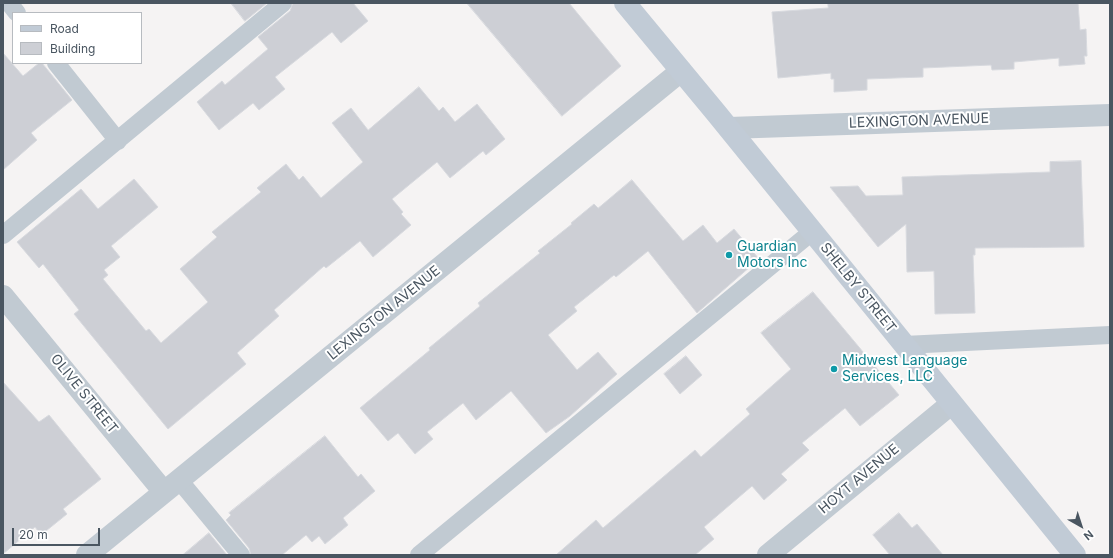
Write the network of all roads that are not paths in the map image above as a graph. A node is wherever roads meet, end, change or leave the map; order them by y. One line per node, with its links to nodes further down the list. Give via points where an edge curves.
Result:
1 (9, 3): 4 (lane)
2 (283, 3): 9 (lane)
3 (624, 3): 6 (main road, SHELBY STREET)
4 (16, 12)
5 (57, 64): 9 (lane)
6 (681, 71): 8 (main road, SHELBY STREET); 16 (street, LEXINGTON AVENUE)
7 (1110, 115): 8 (street, LEXINGTON AVENUE)
8 (729, 128): 10 (main road, SHELBY STREET)
9 (118, 141): 11 (lane)
10 (813, 231): 14 (main road, SHELBY STREET); 19 (lane)
11 (3, 234)
12 (3, 296): 16 (street, OLIVE STREET)
13 (1110, 335): 14 (lane)
14 (904, 345): 15 (main road, SHELBY STREET)
15 (951, 404): 20 (street, HOYT AVENUE); 21 (main road, SHELBY STREET)
16 (172, 486): 17 (street, LEXINGTON AVENUE); 18 (lane)
17 (87, 555)
18 (241, 555)
19 (419, 555)
20 (768, 555)
21 (1075, 555)

